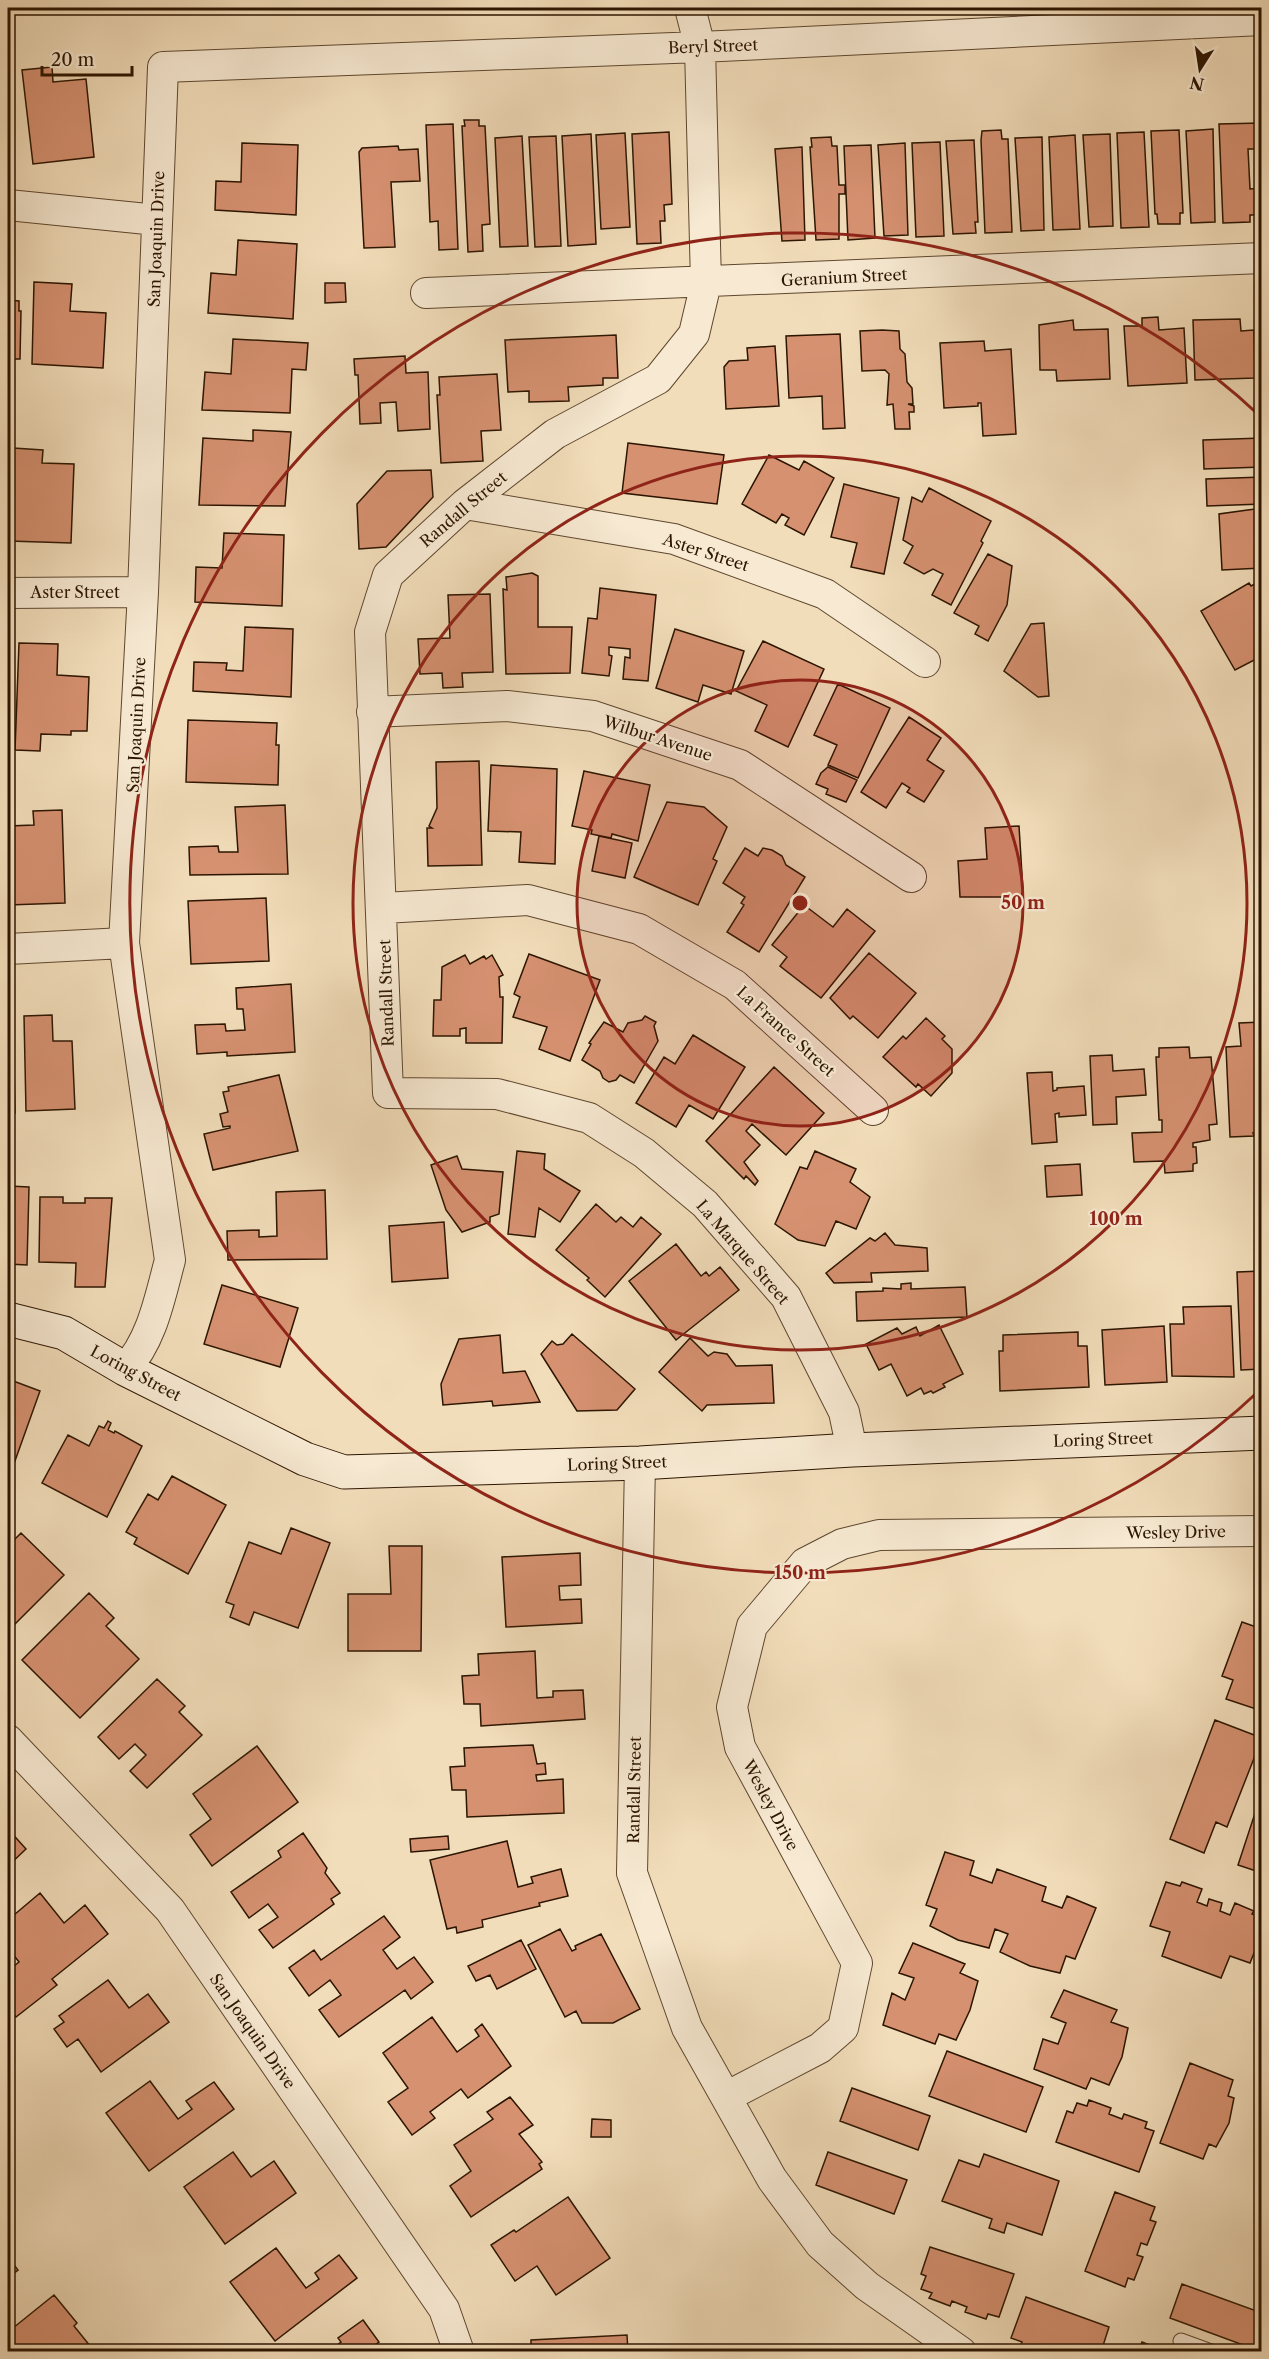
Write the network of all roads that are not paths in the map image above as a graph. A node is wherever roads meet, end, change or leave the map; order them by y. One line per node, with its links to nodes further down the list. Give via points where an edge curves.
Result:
1 (690, 8): 4 (street, Randall Street)
2 (1036, 20): 3 (street, Beryl Street); 4 (street, Beryl Street)
3 (1262, 20)
4 (700, 46): 5 (street, Beryl Street); 9 (street, Randall Street)
5 (164, 67): 7 (street, San Joaquin Drive)
6 (8, 205): 7 (street)
7 (157, 220): 12 (street, San Joaquin Drive)
8 (1262, 258): 9 (street, Geranium Street)
9 (706, 283): 10 (street, Geranium Street); 11 (street, Randall Street, via 694,334 658,379 555,434)
10 (426, 293)
11 (465, 504): 14 (street, Aster Street, via 674,538 825,594); 15 (street, Randall Street, via 388,575 370,633)
12 (143, 592): 13 (street, Aster Street); 18 (street, San Joaquin Drive)
13 (8, 593)
14 (925, 662)
15 (372, 712): 16 (street, Wilbur Avenue, via 507,706 593,716 740,765); 17 (street, Randall Street)
16 (911, 877)
17 (383, 908): 20 (street, Randall Street); 21 (street, La France Street, via 528,900 639,929 735,985)
18 (124, 944): 19 (street); 23 (street, San Joaquin Drive, via 170,1260 138,1356)
19 (8, 948)
20 (388, 1094): 25 (street, La Marque Street, via 497,1094 590,1118 644,1153 705,1204 786,1297 844,1412)
21 (873, 1110)
22 (8, 1318): 23 (street, Loring Street, via 64,1333)
23 (125, 1369): 26 (street, Loring Street, via 305,1459 344,1472)
24 (1262, 1433): 25 (street, Loring Street)
25 (852, 1450): 26 (street, Loring Street)
26 (640, 1463): 29 (street, Randall Street, via 632,1873 687,2028)
27 (1262, 1531): 29 (street, Wesley Drive, via 879,1535 842,1544 805,1563 752,1626 732,1707 740,1747 857,1963 843,2028 820,2048)
28 (8, 1740): 31 (street, San Joaquin Drive, via 170,1910 444,2308)
29 (728, 2096): 32 (street, via 772,2179 820,2244 867,2286)
30 (1181, 2341): 33 (lane)
31 (459, 2352)
32 (961, 2352)
33 (1211, 2352)

